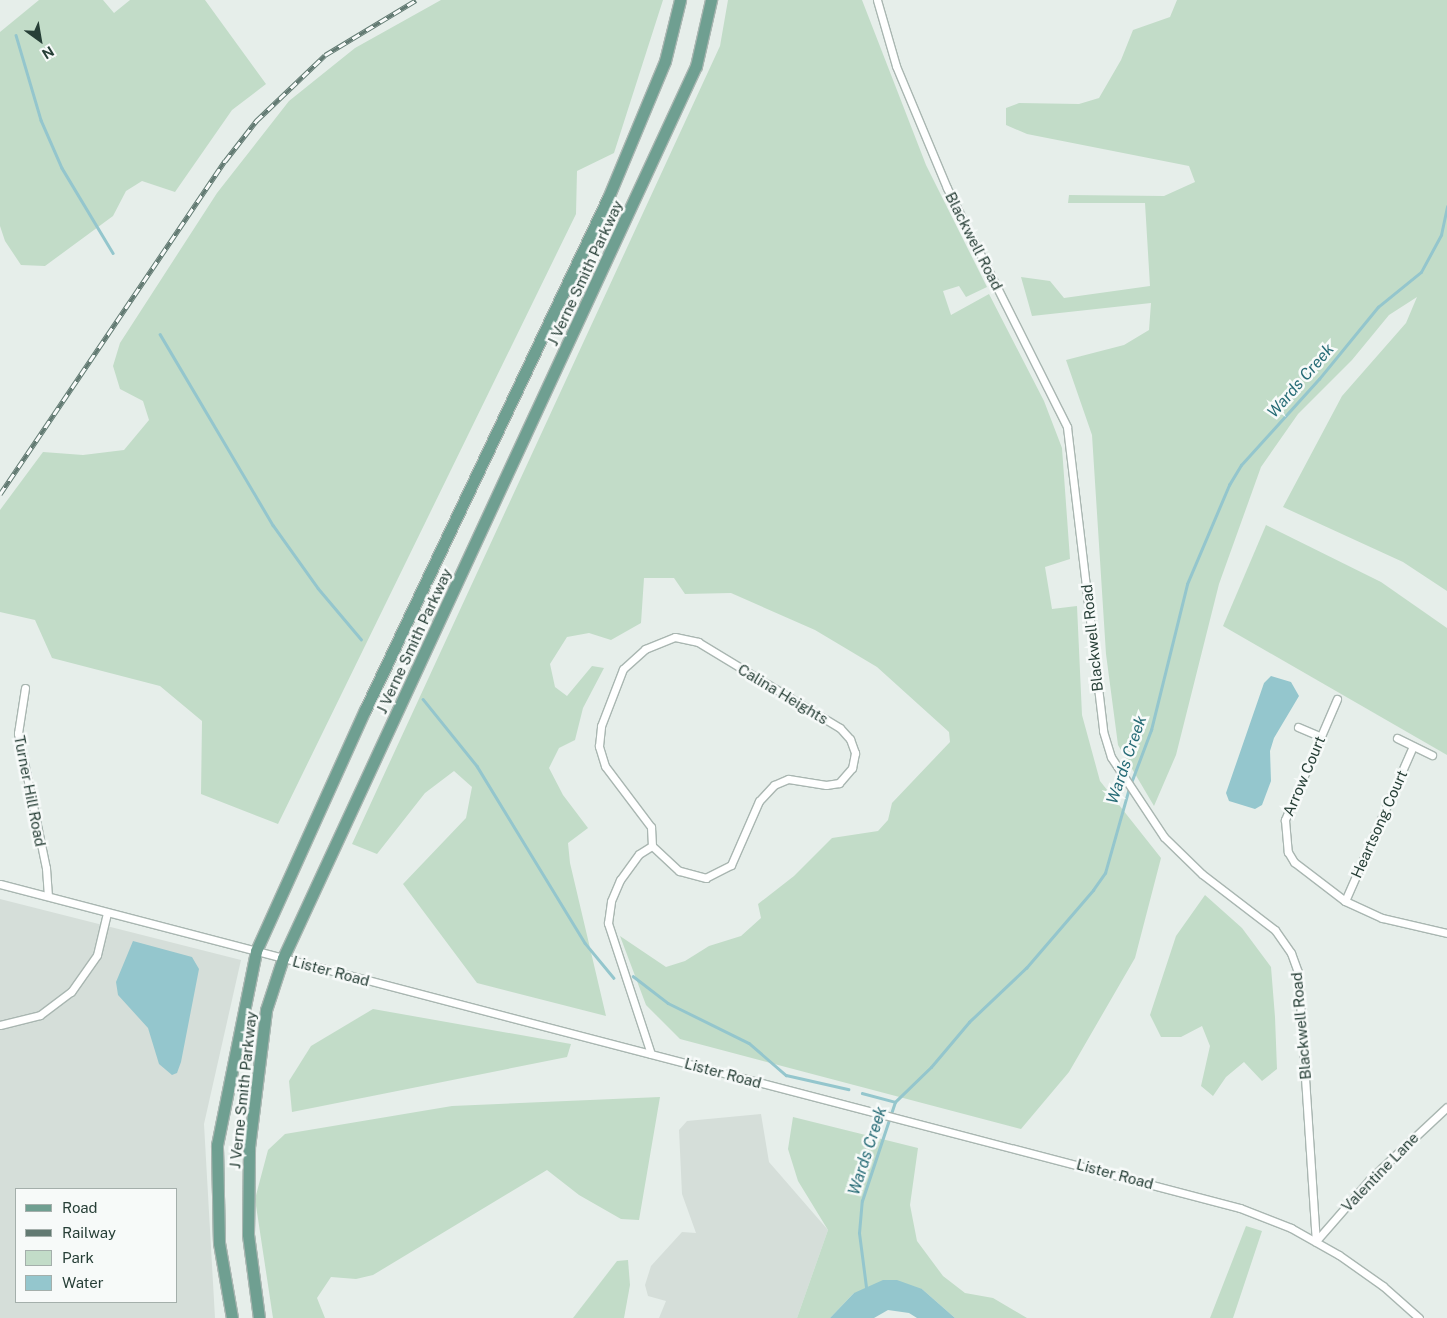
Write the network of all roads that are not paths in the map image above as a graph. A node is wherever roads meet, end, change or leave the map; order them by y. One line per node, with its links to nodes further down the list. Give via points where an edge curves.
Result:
1 (680, 0): 17 (main road, J Verne Smith Parkway, via 664,61 608,198 365,710)
2 (711, 0): 18 (main road, J Verne Smith Parkway, via 696,66)
3 (877, 0): 22 (street, Blackwell Road, via 896,66 947,188 1067,427 1103,731 1111,757 1137,799 1176,850 1202,874 1266,921 1291,953 1300,981)
4 (25, 688): 13 (street, Turner Hill Road, via 18,733 46,868)
5 (1337, 699): 7 (street, Arrow Court)
6 (1298, 728): 7 (street)
7 (1321, 737): 14 (street, Arrow Court, via 1285,820 1284,837 1294,862)
8 (1397, 738): 9 (street)
9 (1413, 746): 10 (street); 14 (street, Heartsong Court)
10 (1432, 755)
11 (652, 846): 11 (street, Calina Heights, via 653,830 605,766 599,746 601,726 619,678 629,661 645,649 675,637 691,638 840,728 850,739 854,761 849,774 839,783 826,785 788,779 766,792 736,857 724,871 706,878 687,875); 20 (street, via 639,854 620,880 611,901 608,923)
12 (0, 884): 13 (street, Lister Road)
13 (48, 894): 15 (street, Lister Road)
14 (1344, 901): 16 (street, Arrow Court, via 1382,918)
15 (107, 913): 17 (street, Lister Road); 19 (street, via 97,955 71,992 40,1015)
16 (1447, 933)
17 (256, 951): 18 (street, Lister Road); 23 (main road, J Verne Smith Parkway, via 217,1145 219,1243)
18 (283, 958): 20 (street, Lister Road); 24 (main road, J Verne Smith Parkway, via 266,1010 249,1146 248,1234)
19 (0, 1025)
20 (650, 1054): 22 (street, Lister Road, via 1240,1208)
21 (1447, 1107): 22 (street, Valentine Lane, via 1370,1179)
22 (1316, 1241): 25 (street, Lister Road, via 1362,1270)
23 (232, 1318)
24 (259, 1318)
25 (1419, 1318)

